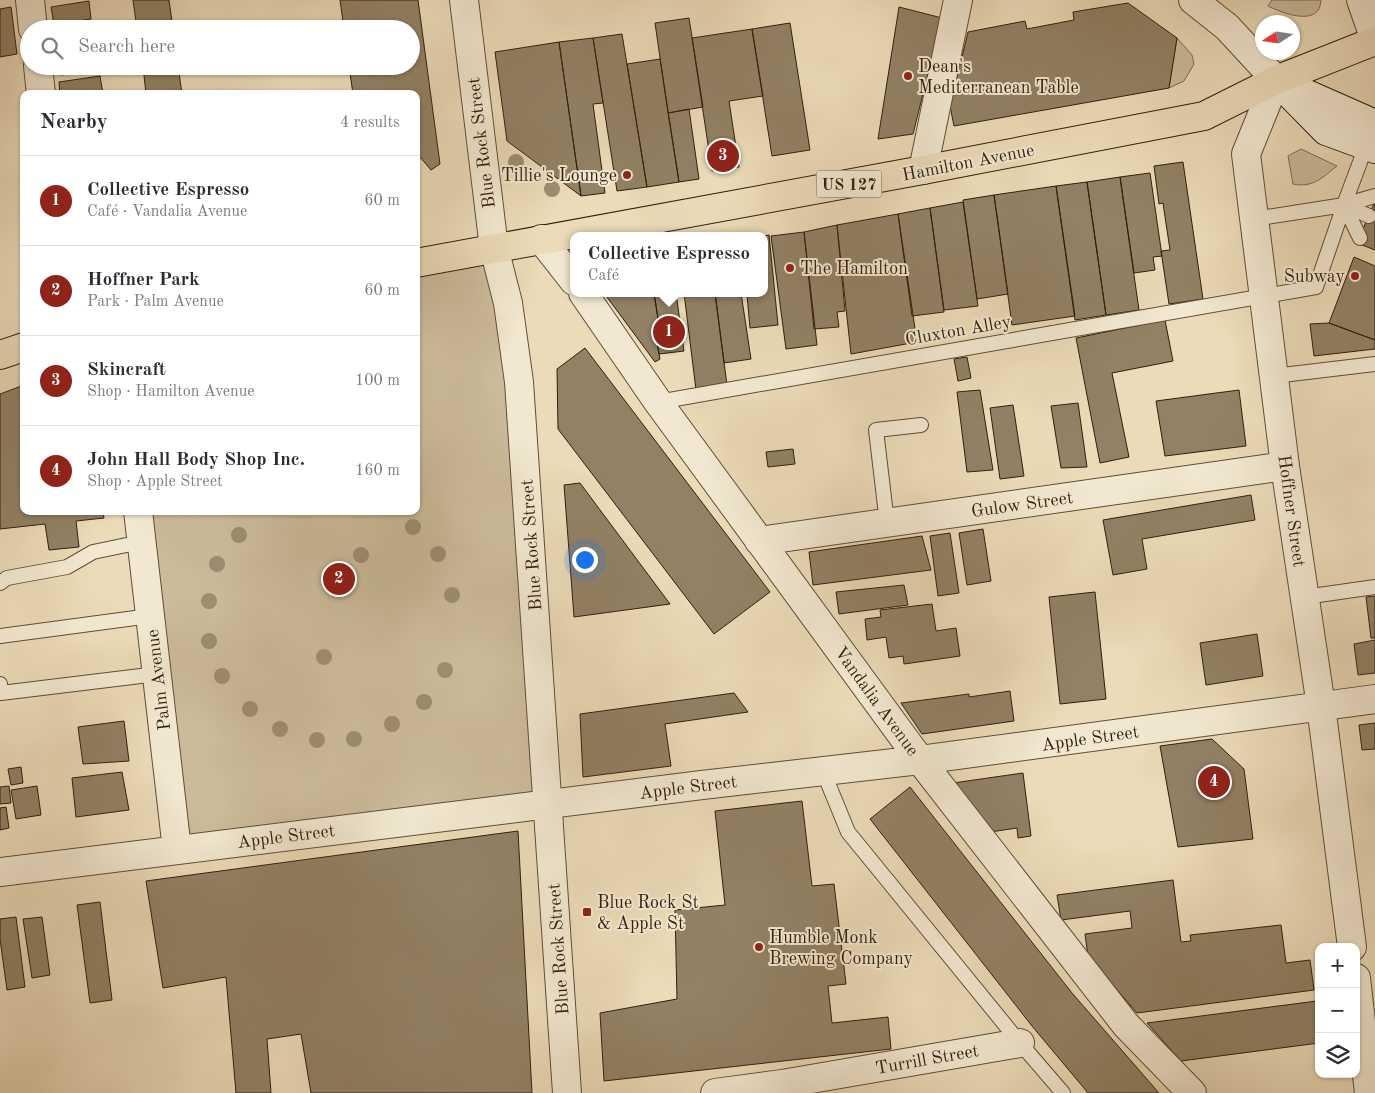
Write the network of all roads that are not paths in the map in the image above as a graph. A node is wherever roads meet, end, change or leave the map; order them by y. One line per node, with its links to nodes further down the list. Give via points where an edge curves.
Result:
1 (30, 0): 6 (street)
2 (464, 0): 21 (street, Blue Rock Street)
3 (958, 0): 12 (street)
4 (1193, 0): 9 (street, via 1227,27)
5 (1361, 0): 7 (street)
6 (33, 20)
7 (1375, 40): 9 (main road, US 127)
8 (39, 75): 10 (street)
9 (1276, 80): 11 (street, via 1326,131); 12 (main road, Hamilton Avenue / US 127, via 1204,116); 16 (street, Hoffner Street, via 1246,154)
10 (41, 90)
11 (1372, 140): 14 (lane)
12 (923, 170): 17 (main road, Hamilton Avenue / US 127)
13 (1375, 196): 14 (lane)
14 (1344, 205): 15 (lane); 16 (lane); 19 (lane); 24 (lane, Cluxton Alley, via 1316,287)
15 (1369, 216)
16 (1254, 218): 24 (street, Hoffner Street)
17 (580, 232)
18 (570, 234): 20 (main road, Hamilton Avenue / US 127)
19 (1360, 238)
20 (541, 239): 21 (main road, Hamilton Avenue / US 127); 23 (street)
21 (494, 248): 22 (main road, Hamilton Avenue / US 127); 48 (street, Blue Rock Street, via 508,303 519,382)
22 (420, 261)
23 (570, 276)
24 (1264, 295): 29 (street, Hoffner Street); 30 (lane, Cluxton Alley)
25 (586, 297): 30 (street, Vandalia Avenue)
26 (20, 348): 27 (main road)
27 (0, 355)
28 (1375, 364): 29 (lane)
29 (1274, 376): 32 (street, Hoffner Street)
30 (658, 402): 35 (street, Vandalia Avenue)
31 (921, 425): 34 (lane, via 876,430)
32 (1285, 466): 34 (street, Gulow Street); 39 (street, Hoffner Street)
33 (138, 515): 36 (street, Palm Avenue)
34 (887, 523): 35 (street, Gulow Street)
35 (758, 541): 46 (street, Vandalia Avenue)
36 (141, 542): 37 (lane, via 93,552 66,567 7,578); 40 (street, Palm Avenue)
37 (0, 583)
38 (1375, 587): 39 (lane)
39 (1305, 598): 45 (street, Hoffner Street)
40 (150, 616): 41 (lane); 42 (street, Palm Avenue)
41 (0, 636)
42 (157, 674): 43 (lane, via 1,693); 49 (street, Palm Avenue)
43 (0, 684)
44 (1375, 699): 45 (street, Apple Street)
45 (1321, 706): 46 (street, Apple Street); 51 (street, Hoffner Street)
46 (920, 760): 47 (street, Apple Street); 59 (street, Vandalia Avenue, via 1126,1025)
47 (823, 771): 48 (street, Apple Street); 54 (lane, via 848,832)
48 (549, 804): 49 (street, Apple Street); 56 (street, Blue Rock Street)
49 (177, 850): 50 (street, Apple Street)
50 (0, 872)
51 (1351, 943)
52 (1360, 988): 53 (street)
53 (1368, 1009): 60 (street)
54 (1020, 1043): 55 (street, Turrill Street); 58 (lane)
55 (782, 1088): 57 (street, Turrill Street)
56 (567, 1093)
57 (715, 1093)
58 (1063, 1093)
59 (1192, 1093)
60 (1370, 1093)

